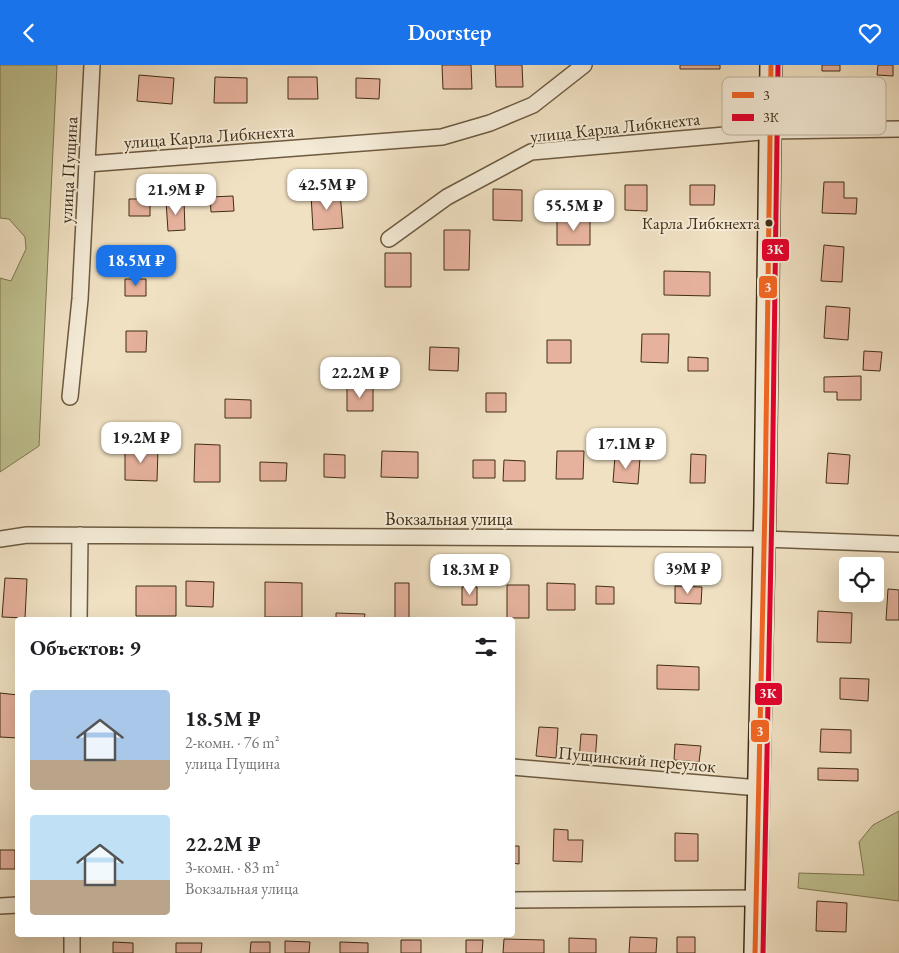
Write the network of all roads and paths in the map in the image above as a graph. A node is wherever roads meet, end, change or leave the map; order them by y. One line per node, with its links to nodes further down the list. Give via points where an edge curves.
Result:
1 (92, 65): 7 (street, улица Пущина)
2 (584, 65): 7 (street, улица Карла Либкнехта, via 533,105 490,123 442,137)
3 (886, 129): 4 (street, улица Карла Либкнехта)
4 (899, 129)
5 (725, 135): 8 (street, улица Карла Либкнехта, via 531,152 447,197)
6 (771, 135): 12 (main road)
7 (87, 164): 9 (street, улица Пущина, via 80,299)
8 (389, 239)
9 (70, 397)
10 (80, 535): 11 (street, Вокзальная улица, via 26,535); 12 (street, Вокзальная улица); 14 (street)
11 (0, 539)
12 (764, 539): 13 (street, Вокзальная улица); 16 (main road)
13 (899, 544)
14 (78, 617)
15 (515, 767): 16 (street, Пущинский переулок)
16 (759, 788): 17 (main road)
17 (757, 897): 18 (street); 23 (main road)
18 (515, 900)
19 (15, 905): 20 (street)
20 (0, 906)
21 (72, 937): 22 (street)
22 (72, 953)
23 (755, 953)

